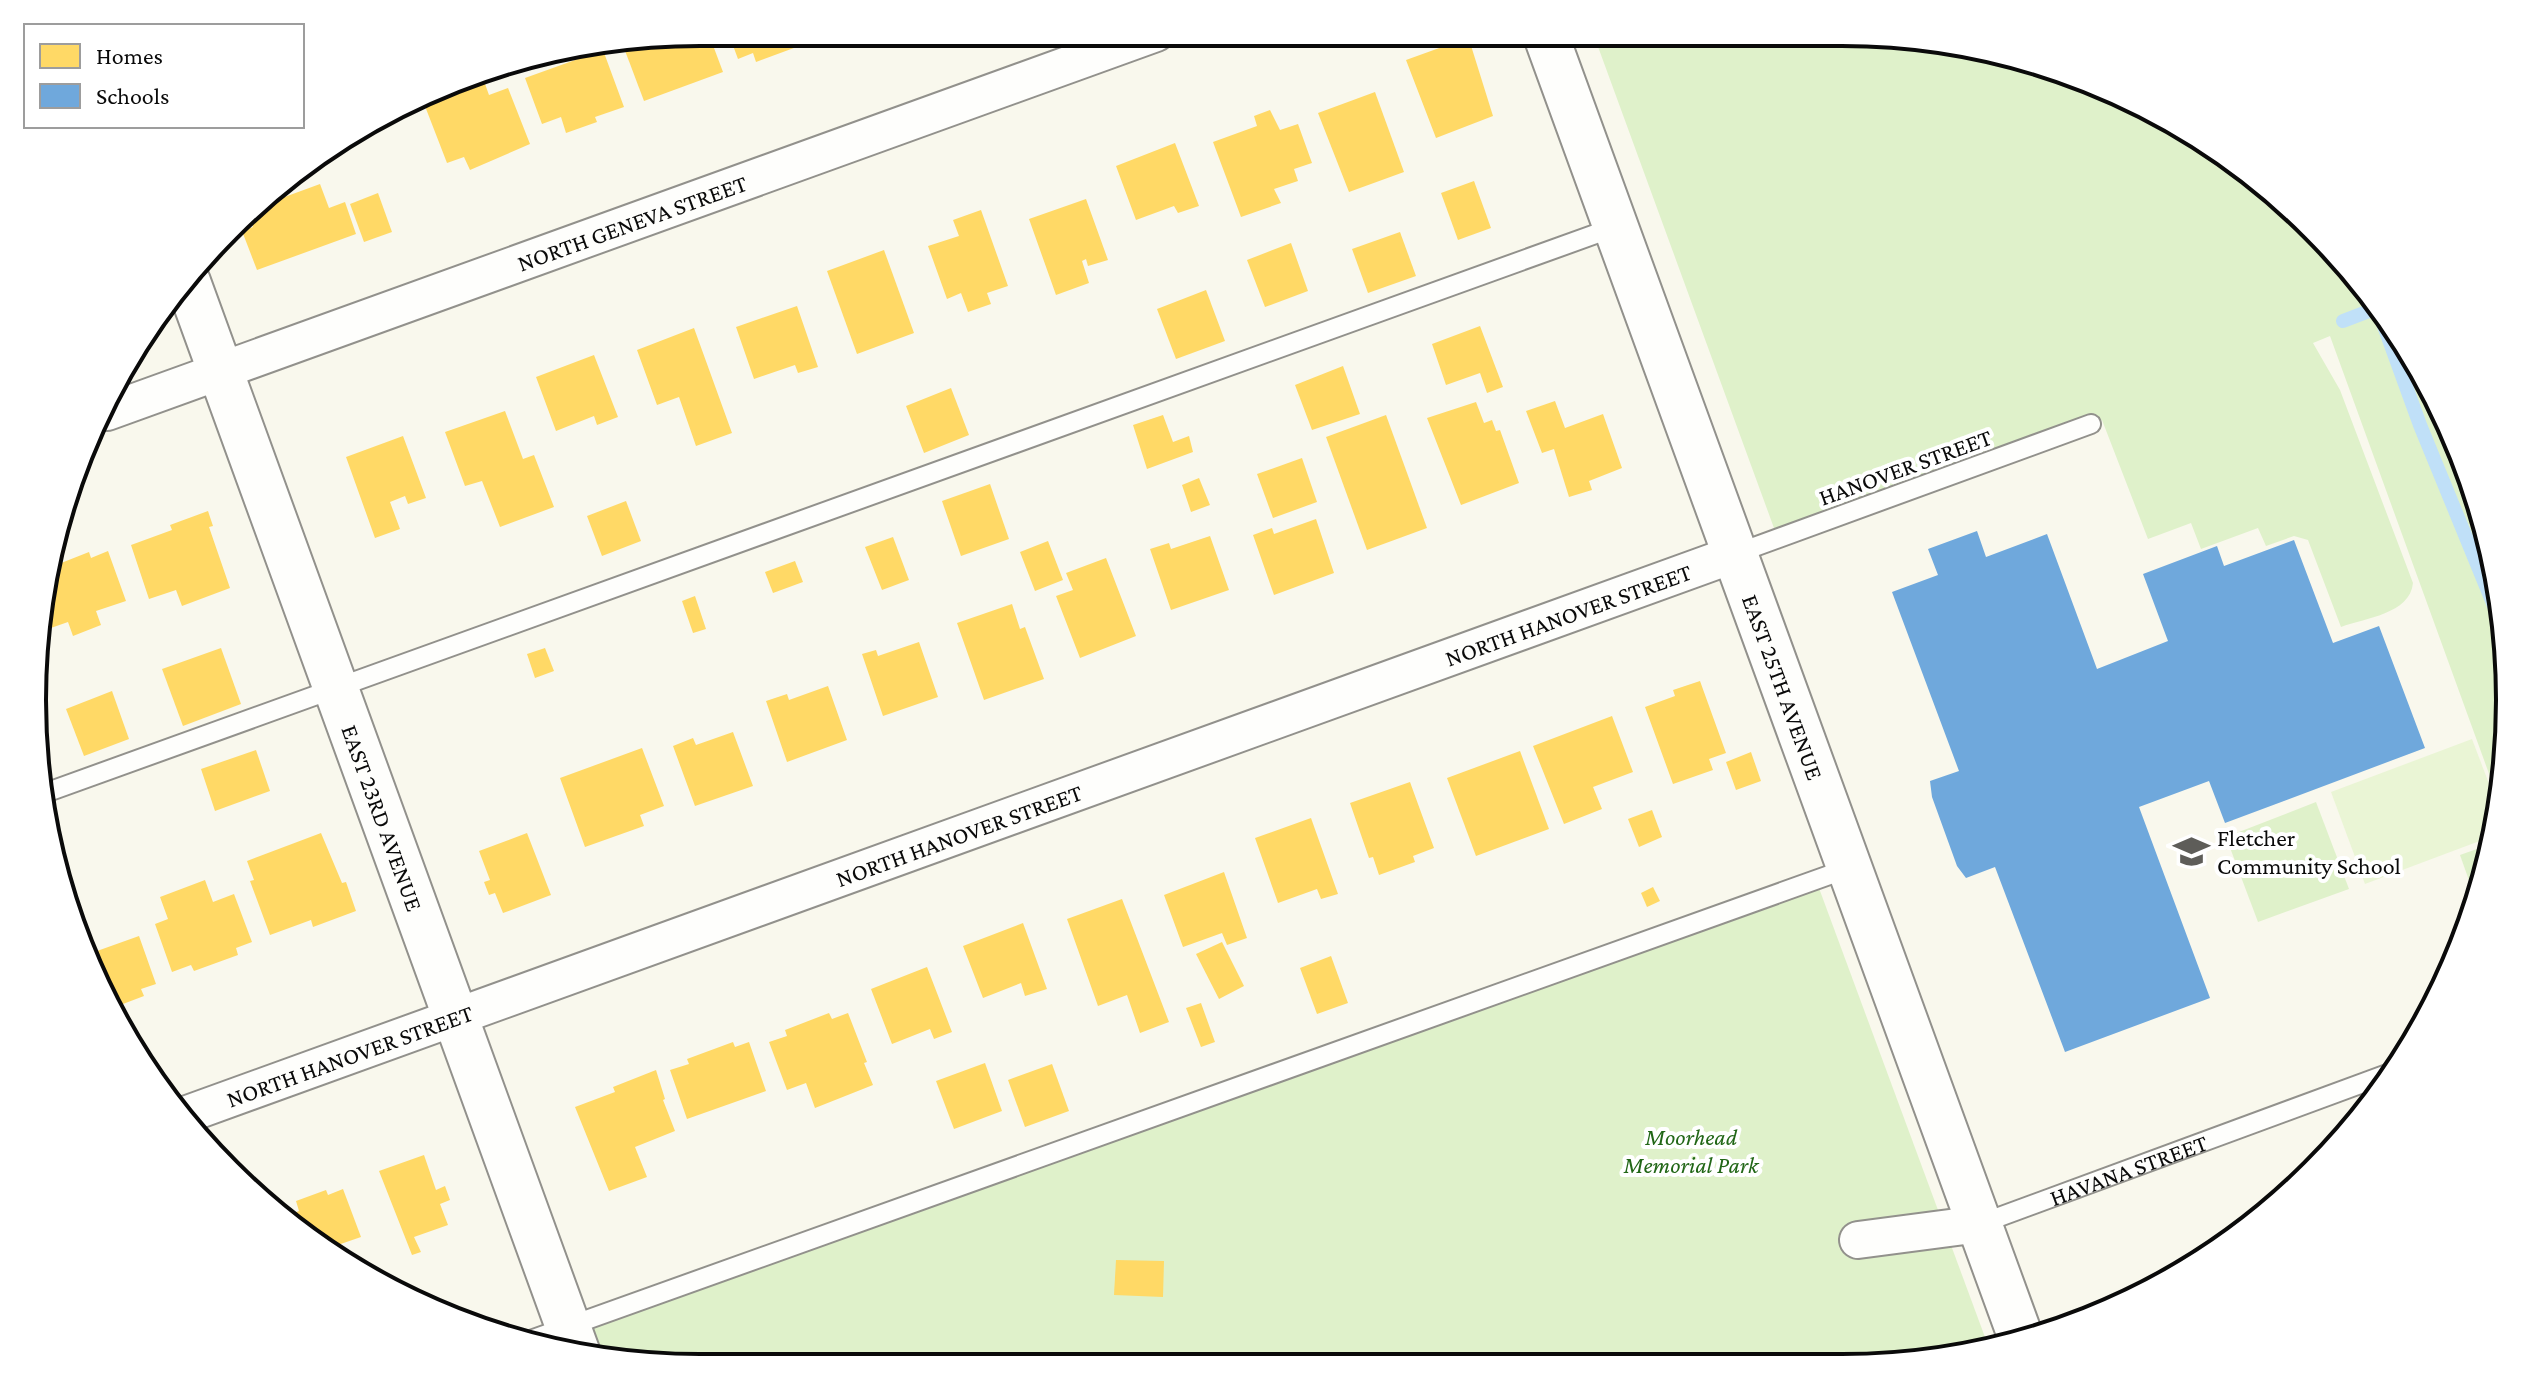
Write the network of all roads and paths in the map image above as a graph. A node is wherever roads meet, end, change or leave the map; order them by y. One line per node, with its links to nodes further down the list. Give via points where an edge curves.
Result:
1 (1120, 46): 5 (street, NORTH GENEVA STREET)
2 (1550, 46): 3 (street, EAST 25TH AVENUE)
3 (1615, 227): 8 (street, EAST 25TH AVENUE); 9 (lane)
4 (191, 290): 5 (street, EAST 23RD AVENUE)
5 (220, 370): 6 (street, NORTH GENEVA STREET); 9 (street, EAST 23RD AVENUE)
6 (114, 409)
7 (2091, 424): 8 (lane, HANOVER STREET)
8 (1735, 554): 11 (street, EAST 25TH AVENUE); 12 (street, NORTH HANOVER STREET)
9 (335, 687): 10 (lane); 12 (street, EAST 23RD AVENUE)
10 (53, 790)
11 (1849, 868): 15 (street, EAST 25TH AVENUE); 18 (lane)
12 (455, 1016): 14 (street, NORTH HANOVER STREET); 18 (street, EAST 23RD AVENUE)
13 (2375, 1079): 15 (lane, HAVANA STREET)
14 (193, 1112)
15 (1980, 1224): 16 (street, HAVANA STREET); 17 (street, EAST 25TH AVENUE)
16 (1858, 1240)
17 (2018, 1330)
18 (573, 1340)

